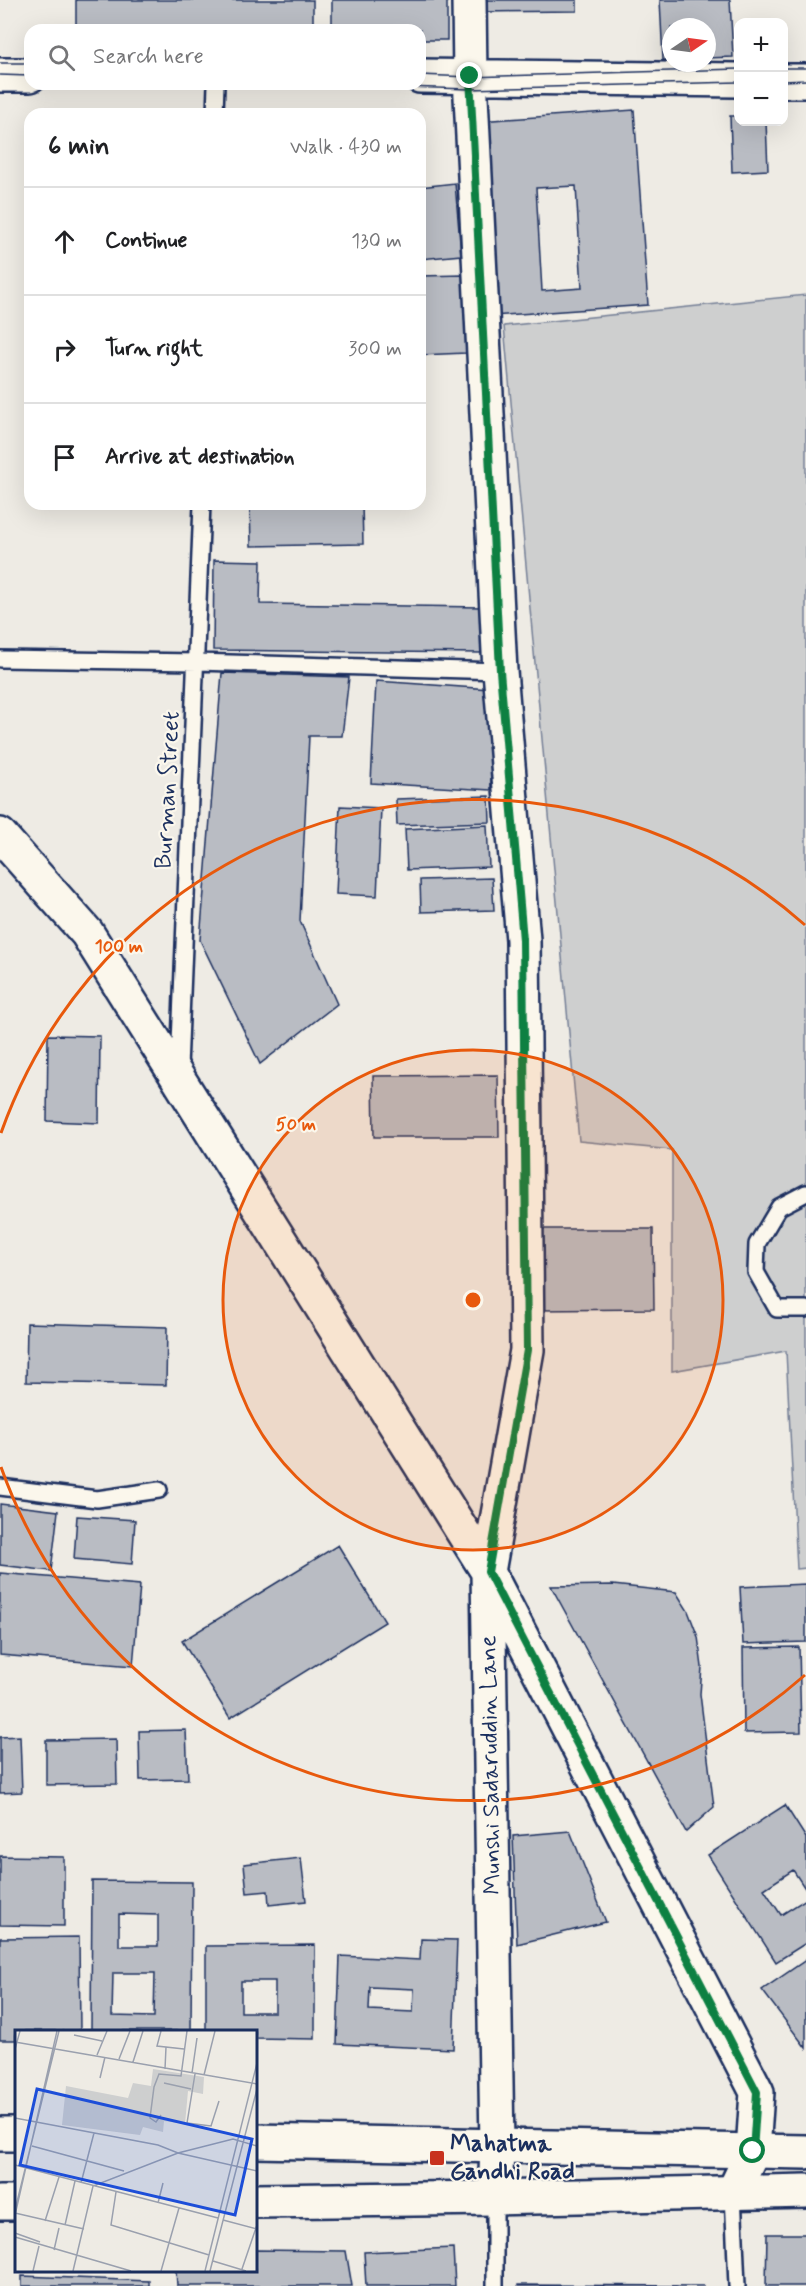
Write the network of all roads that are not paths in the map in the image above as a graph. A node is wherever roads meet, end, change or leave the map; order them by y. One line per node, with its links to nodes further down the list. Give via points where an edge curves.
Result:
1 (469, 0): 5 (street, Munshi Sadaruddin Lane)
2 (0, 75): 3 (street)
3 (24, 75)
4 (426, 76): 5 (street)
5 (470, 76): 6 (street); 14 (street, Munshi Sadaruddin Lane)
6 (734, 80)
7 (788, 81): 8 (street)
8 (806, 81)
9 (216, 90): 10 (lane)
10 (215, 108)
11 (202, 510): 13 (lane, Burman Street)
12 (0, 659): 13 (lane)
13 (197, 662): 14 (lane); 16 (lane, Burman Street)
14 (500, 671): 21 (street, Munshi Sadaruddin Lane, via 523,940 527,1350)
15 (0, 835): 16 (street, via 87,933)
16 (178, 1078): 21 (street)
17 (806, 1193): 18 (lane, via 779,1207 757,1244 756,1272 777,1309)
18 (806, 1309)
19 (0, 1487): 20 (lane, via 97,1499)
20 (159, 1490)
21 (488, 1572): 23 (street, Munshi Sadaruddin Lane); 24 (street, via 757,2092)
22 (256, 2141): 23 (street)
23 (497, 2147): 24 (street); 28 (street, Munshi Sadaruddin Lane)
24 (753, 2151): 25 (street); 27 (street)
25 (806, 2152)
26 (806, 2191): 27 (street)
27 (733, 2193): 28 (street); 31 (lane)
28 (495, 2198): 29 (street); 30 (lane)
29 (256, 2200)
30 (495, 2286)
31 (737, 2286)

